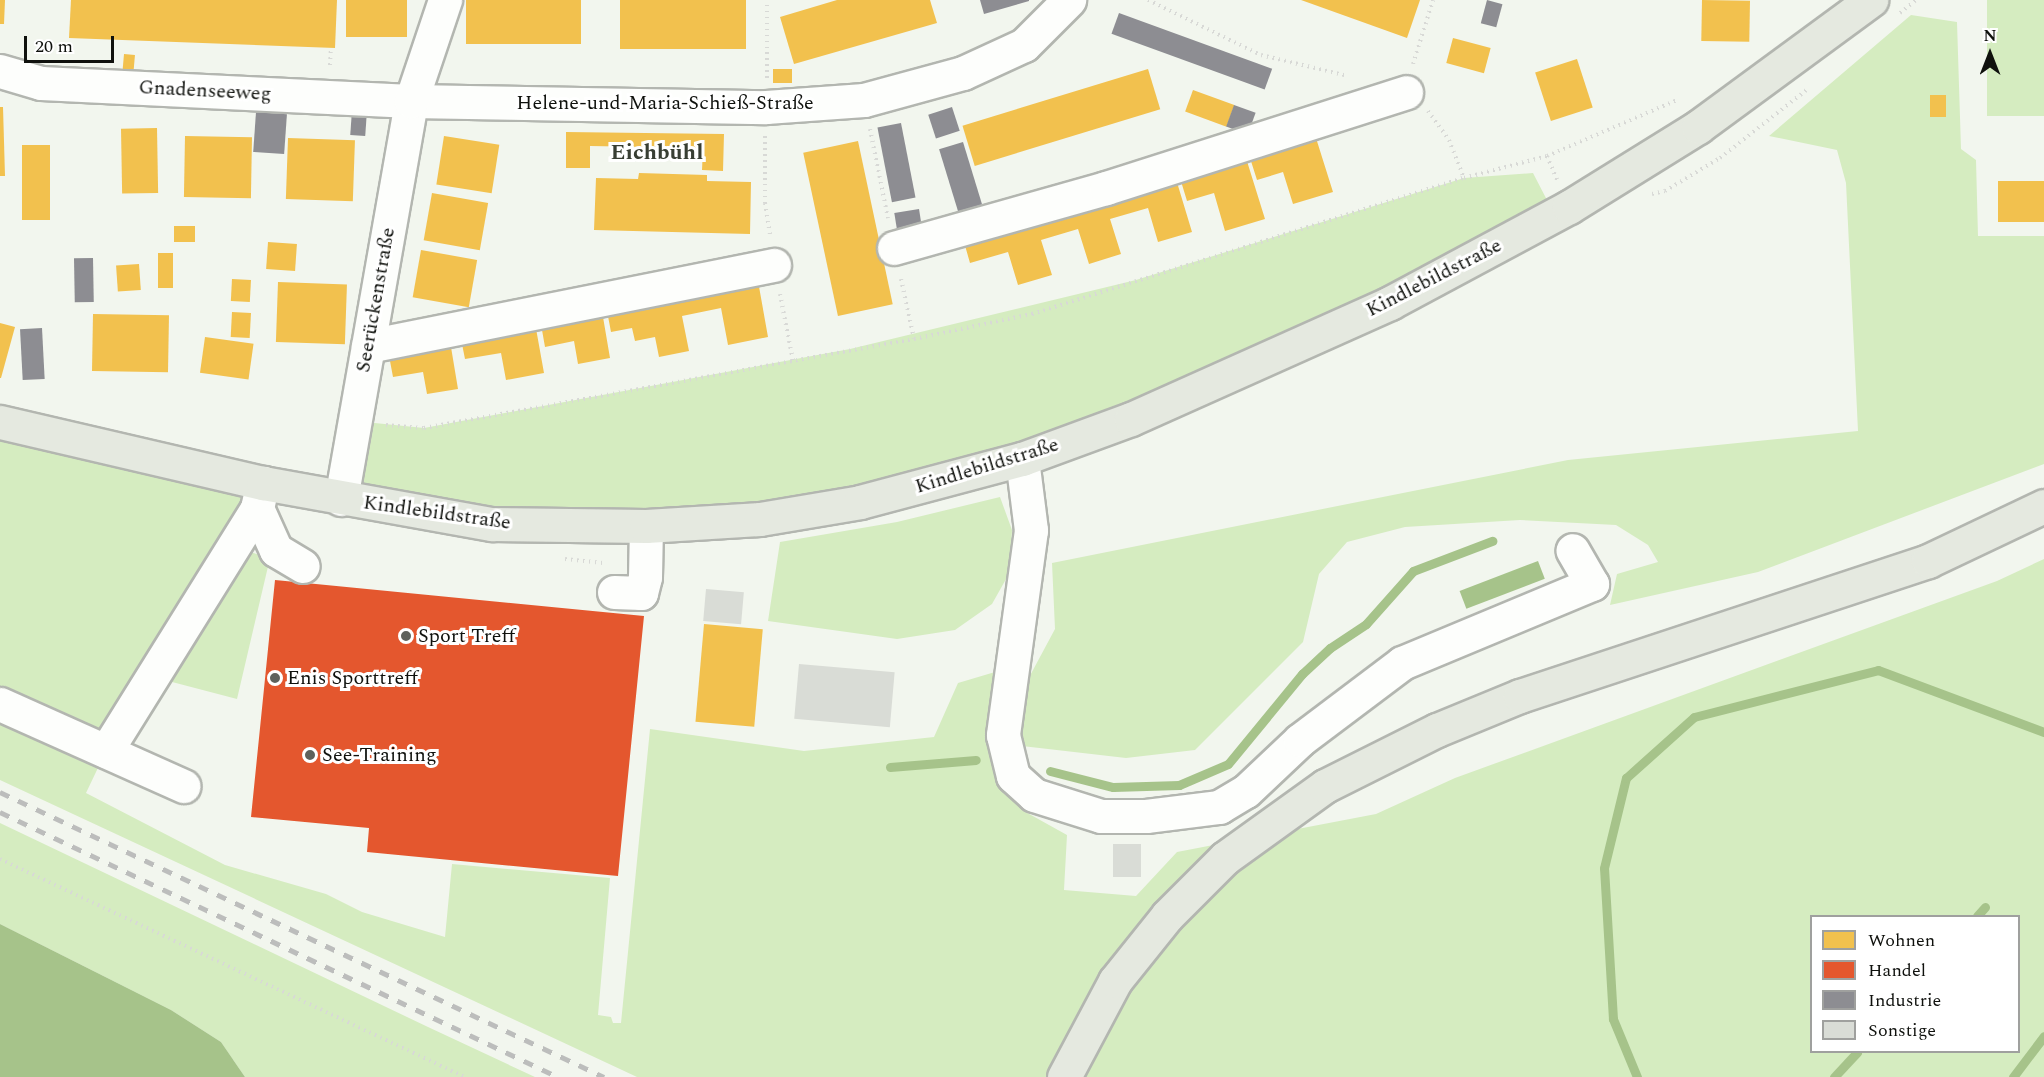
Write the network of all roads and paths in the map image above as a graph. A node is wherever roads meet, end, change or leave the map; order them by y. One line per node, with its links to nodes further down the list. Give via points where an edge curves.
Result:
1 (445, 0): 12 (street, Seerückenstraße)
2 (767, 0): 13 (path)
3 (1069, 0): 13 (street, Helene-und-Maria-Schieß-Straße, via 1024,45 963,73 864,100)
4 (1148, 0): 9 (path, via 1261,56)
5 (1433, 0): 11 (path)
6 (1916, 0): 7 (path)
7 (1881, 10): 22 (main road, Kindlebildstraße, via 1569,207 1390,303 1131,420)
8 (0, 71): 12 (street, Gnadenseeweg, via 41,83)
9 (1353, 78)
10 (1815, 83): 16 (path, via 1720,158 1665,191)
11 (1406, 92): 15 (path, via 1430,112 1449,140); 17 (street, via 1106,188)
12 (411, 101): 13 (street, Helene-und-Maria-Schieß-Straße); 19 (street, Seerückenstraße)
13 (766, 107)
14 (1546, 156): 15 (path)
15 (1464, 178): 21 (path, via 1032,314 424,428)
16 (1644, 196)
17 (894, 248)
18 (774, 265): 19 (street)
19 (368, 346): 21 (street, Seerückenstraße)
20 (0, 422): 23 (main road, Kindlebildstraße)
21 (355, 422): 24 (street, Seerückenstraße)
22 (1022, 459): 26 (main road, Kindlebildstraße, via 861,502 760,519); 27 (street, via 1031,530 1003,735 1013,776 1034,795 1101,816 1146,816 1219,807 1246,790 1300,740 1402,663 1592,584)
23 (260, 496): 24 (main road, Kindlebildstraße); 30 (street, via 276,550); 33 (street)
24 (341, 499): 26 (main road, Kindlebildstraße, via 492,524)
25 (2044, 506): 37 (main road, via 1928,561 1520,696 1437,730 1325,786 1225,858 1167,916 1115,981)
26 (646, 526): 29 (street)
27 (1572, 550)
28 (552, 558): 29 (path, via 621,564)
29 (646, 560): 31 (street, via 641,592)
30 (303, 566)
31 (614, 592)
32 (0, 704): 33 (street)
33 (106, 751): 34 (street)
34 (183, 786)
35 (0, 859): 36 (path)
36 (465, 1077)
37 (1064, 1077)

